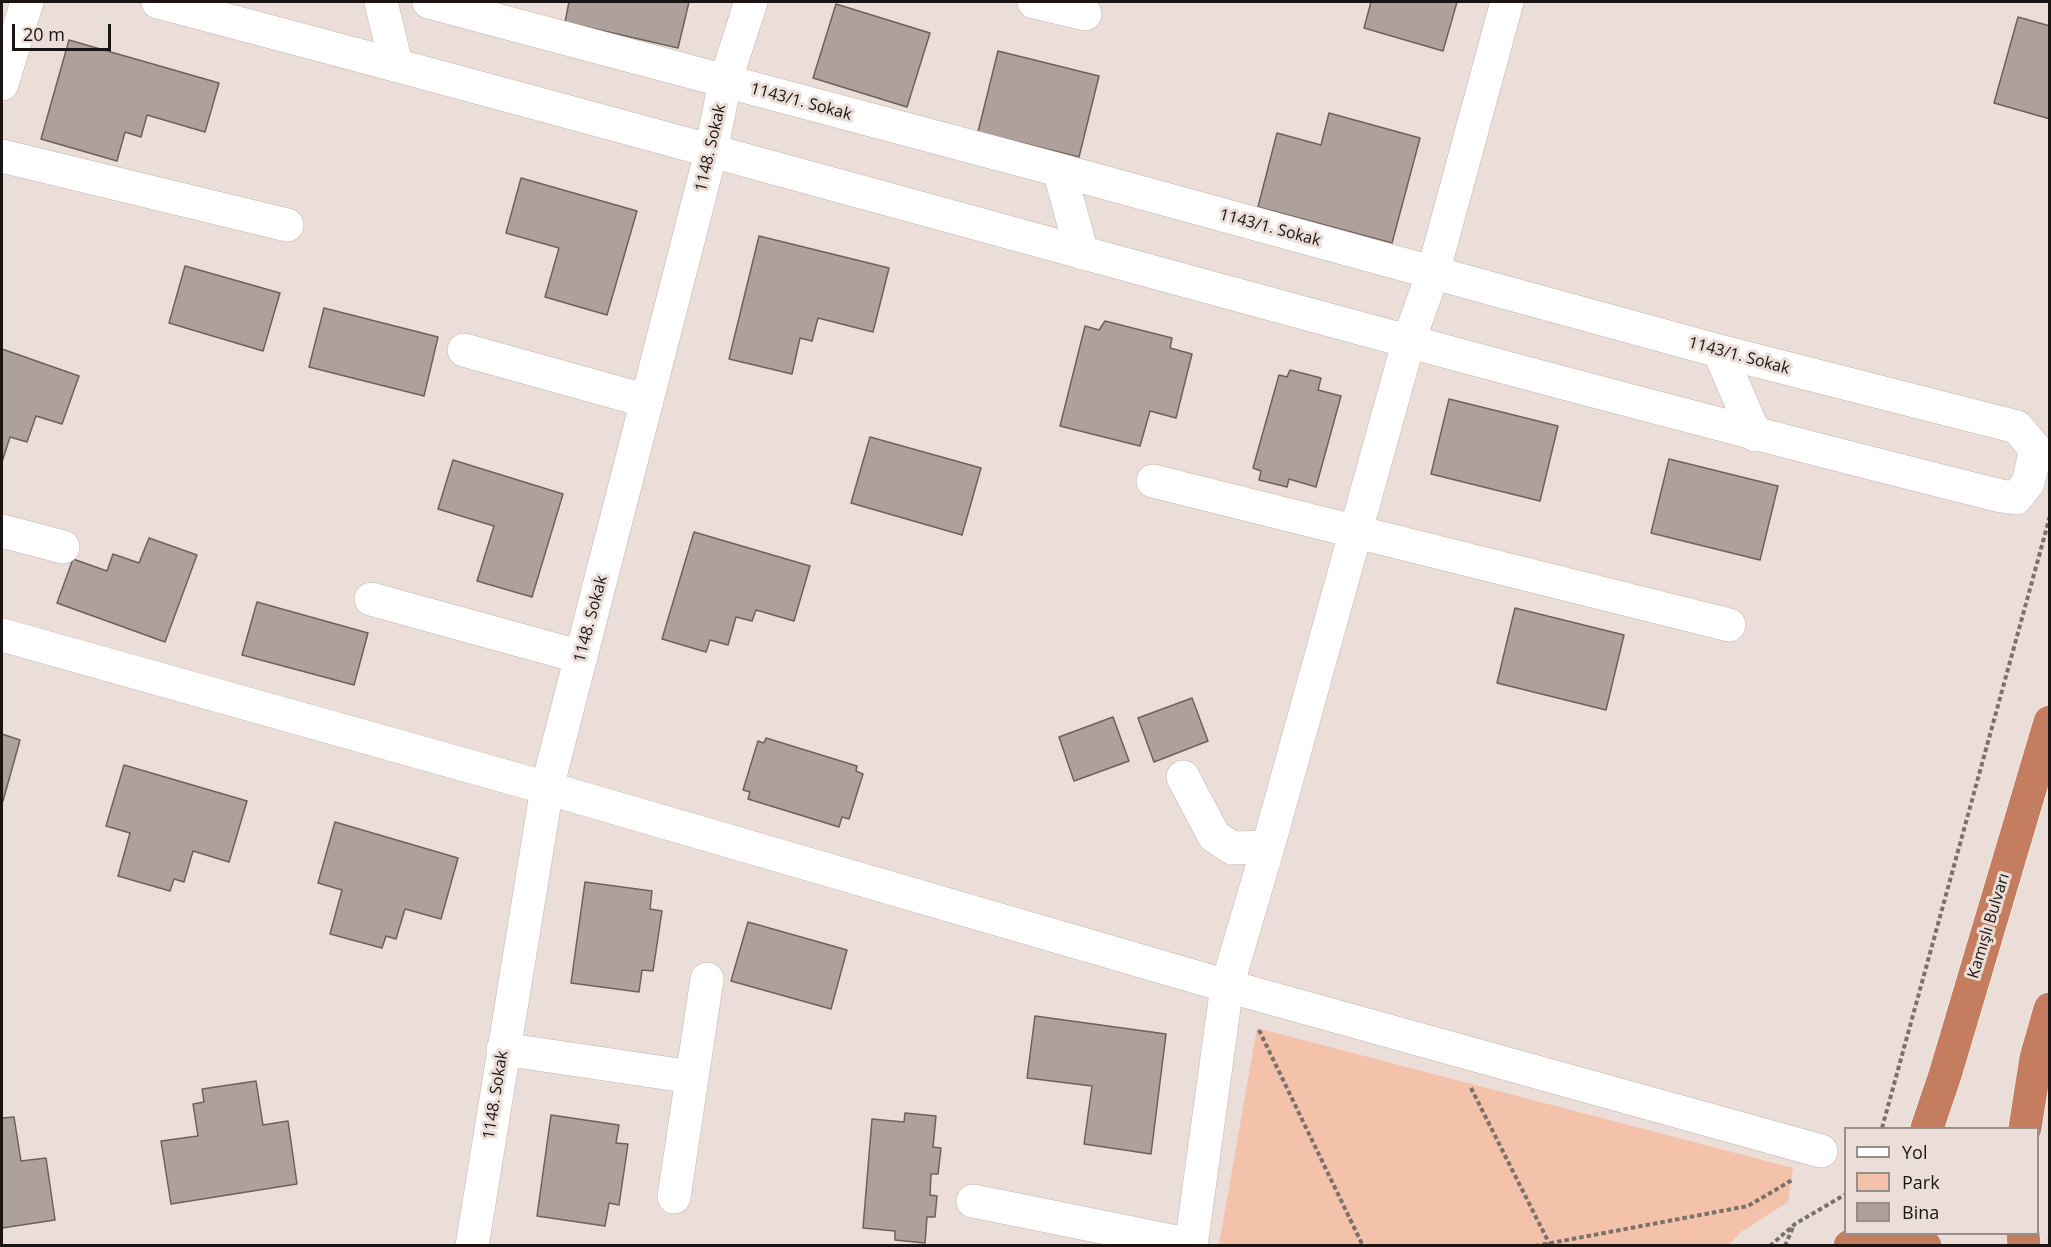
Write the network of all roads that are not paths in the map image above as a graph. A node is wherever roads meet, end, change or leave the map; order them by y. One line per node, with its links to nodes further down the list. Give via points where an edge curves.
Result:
1 (27, 2): 11 (street)
2 (158, 2): 9 (street)
3 (381, 2): 9 (street)
4 (429, 2): 10 (street, 1143/1. Sokak)
5 (751, 2): 10 (street, 1148. Sokak)
6 (1034, 2): 8 (street)
7 (1508, 2): 17 (street)
8 (1085, 14)
9 (396, 64): 12 (street)
10 (725, 82): 12 (street, 1148. Sokak); 14 (street, 1143/1. Sokak)
11 (2, 84)
12 (711, 152): 16 (street); 21 (street, 1148. Sokak)
13 (2, 156): 15 (street)
14 (1059, 170): 16 (street); 17 (street, 1143/1. Sokak)
15 (287, 225)
16 (1082, 253): 18 (street)
17 (1433, 273): 18 (street); 20 (street, 1143/1. Sokak)
18 (1409, 340): 22 (street); 25 (street)
19 (464, 350): 21 (street)
20 (1719, 351): 22 (street); 22 (street, 1143/1. Sokak, via 2017,427 2036,450 2028,483 2016,498)
21 (647, 400): 30 (street, 1148. Sokak)
22 (1755, 435)
23 (1153, 481): 25 (street)
24 (2, 531): 26 (street)
25 (1356, 532): 28 (street); 34 (street)
26 (63, 547)
27 (371, 599): 30 (street)
28 (1730, 626)
29 (2, 635): 33 (street)
30 (581, 657): 33 (street, 1148. Sokak)
31 (2049, 722): 40 (highway, Kamışlı Bulvarı)
32 (1183, 777): 34 (street, via 1214,836 1232,848)
33 (547, 788): 36 (street); 38 (street, 1148. Sokak)
34 (1268, 847): 36 (street)
35 (707, 979): 39 (street)
36 (1227, 986): 42 (street); 47 (street)
37 (2049, 1009): 41 (highway, via 2036,1058)
38 (503, 1049): 39 (street); 46 (street, 1148. Sokak)
39 (692, 1077): 43 (street)
40 (1927, 1127)
41 (2025, 1127)
42 (1821, 1151)
43 (674, 1197)
44 (973, 1201): 47 (street)
45 (1863, 1240): 48 (highway)
46 (472, 1245)
47 (1191, 1245)
48 (1925, 1245)

